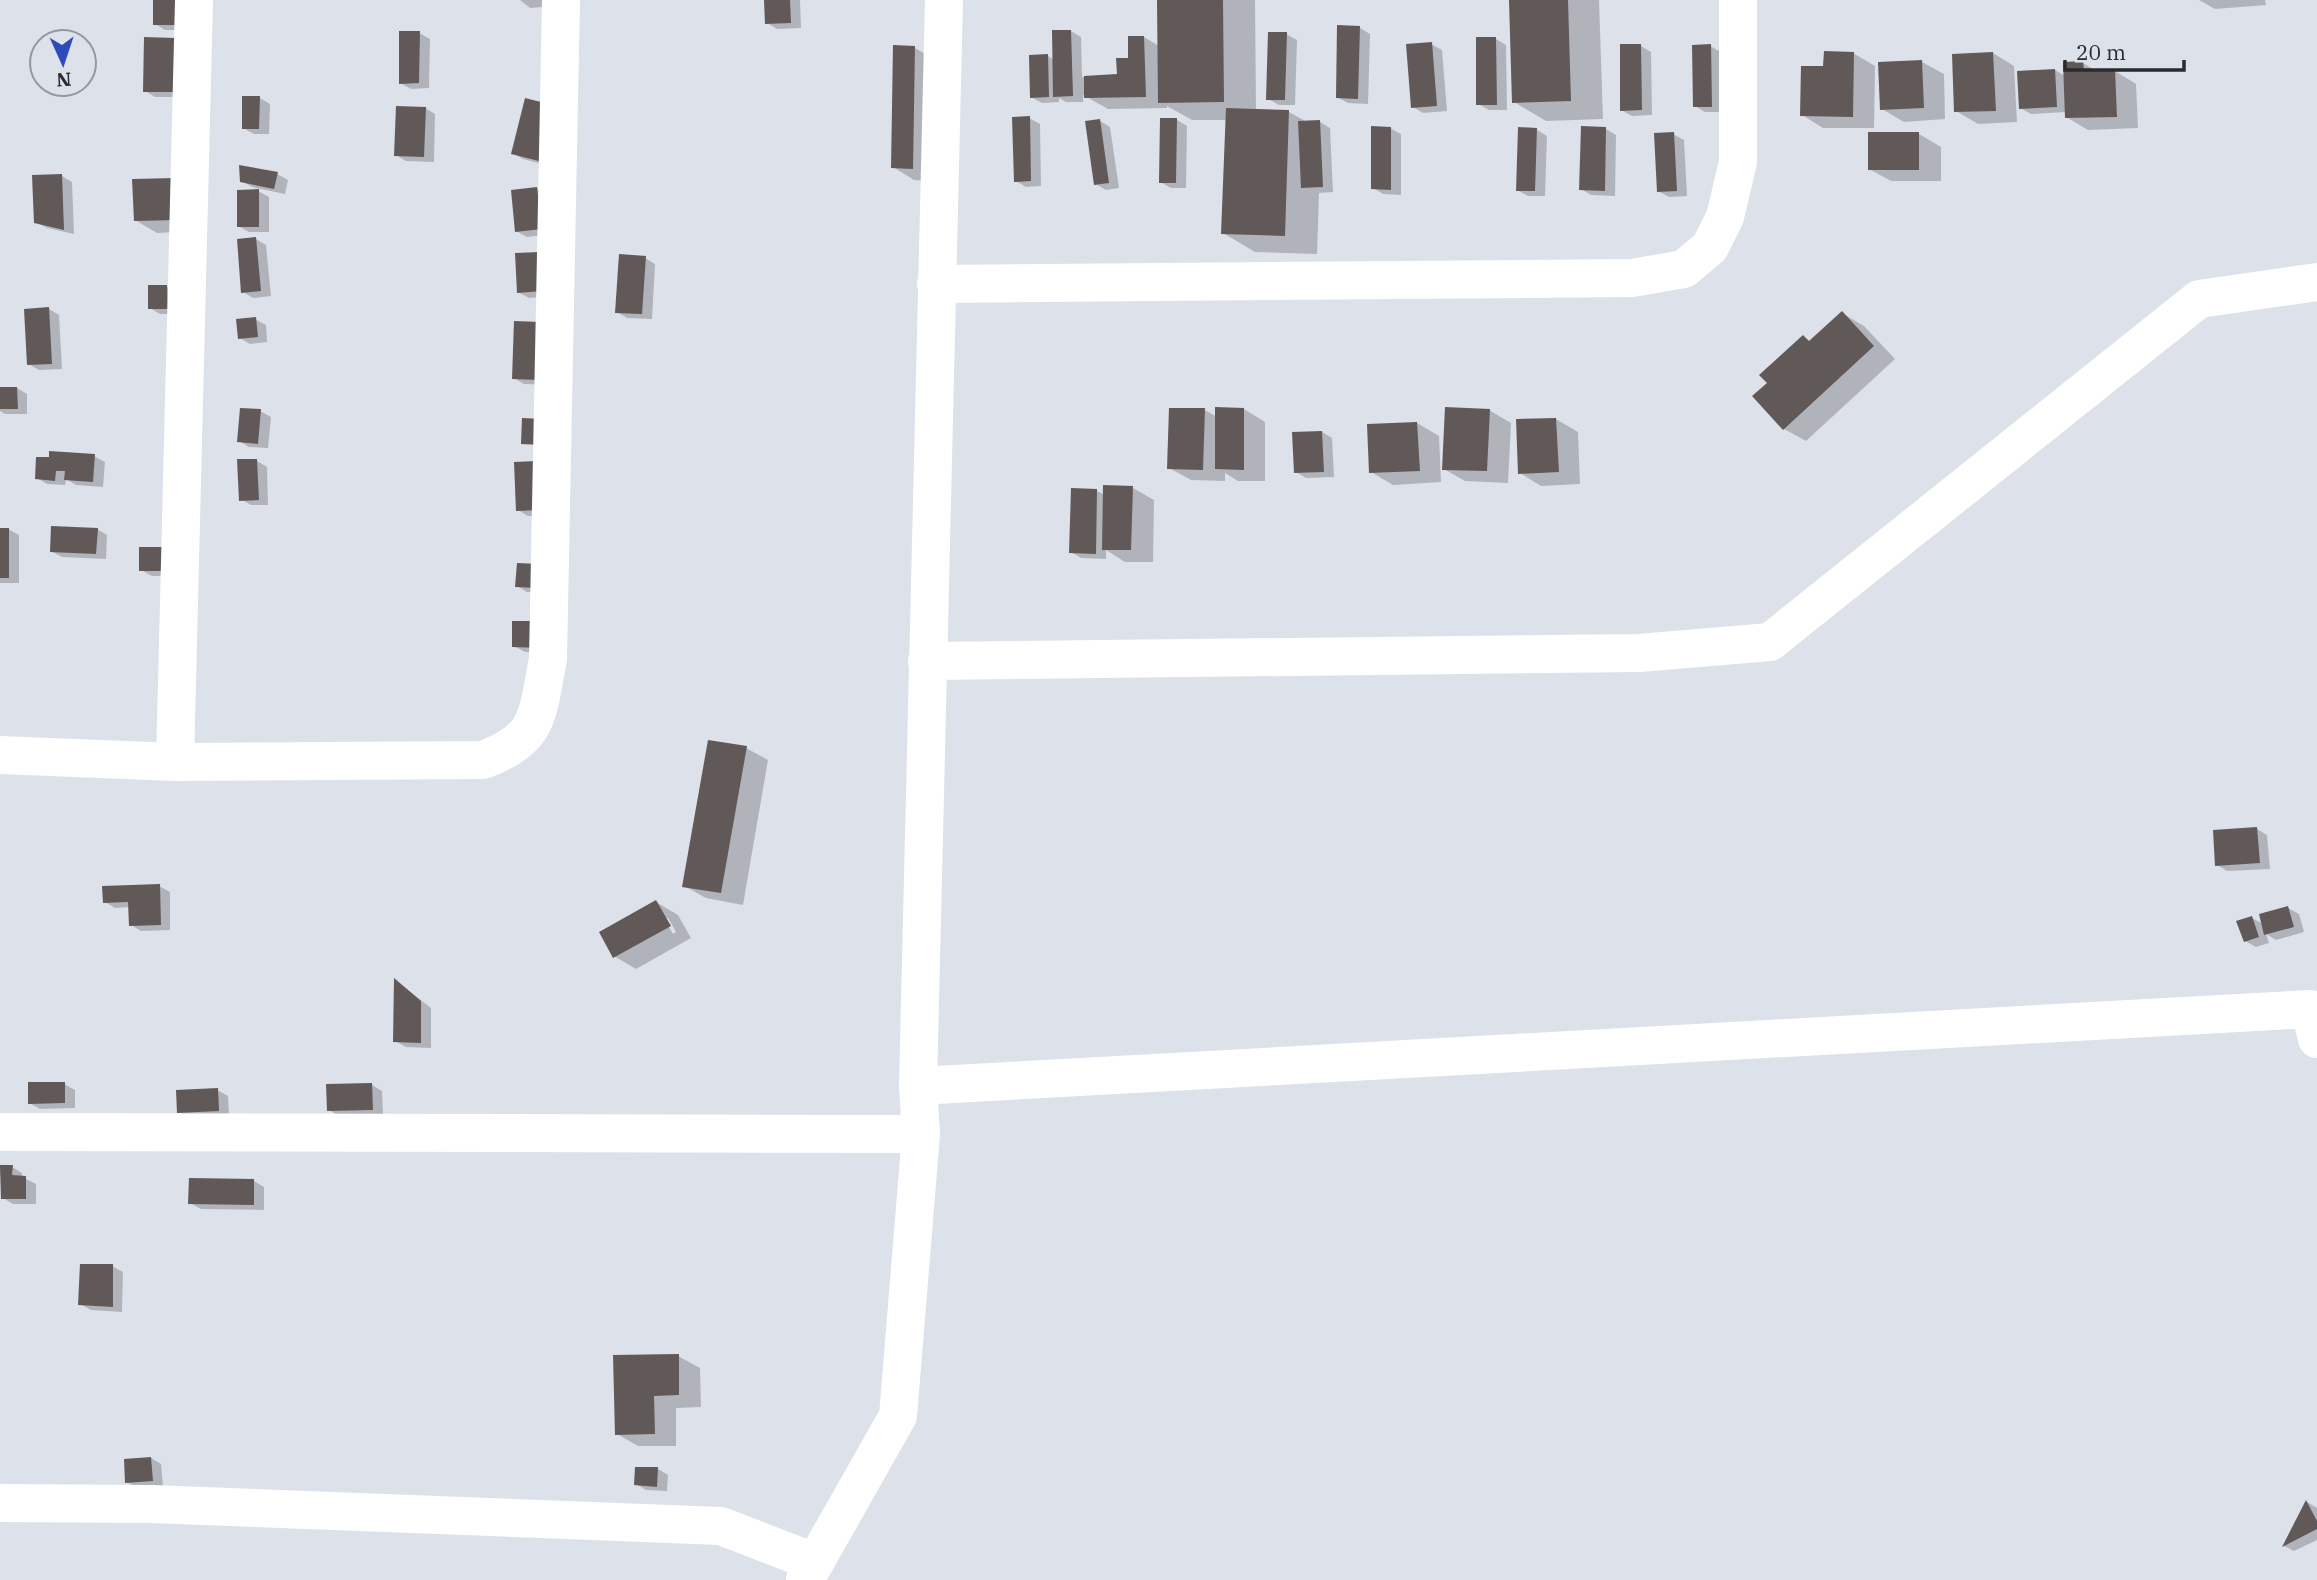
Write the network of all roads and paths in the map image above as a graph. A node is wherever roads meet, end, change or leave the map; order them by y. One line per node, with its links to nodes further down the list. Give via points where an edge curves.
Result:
1 (194, 0): 9 (street)
2 (561, 0): 9 (street, via 548,659 538,711 527,735 506,751 483,760)
3 (944, 0): 6 (street)
4 (1738, 0): 6 (street, via 1738,162 1725,217 1710,247 1684,269 1632,278)
5 (2317, 282): 7 (street, via 2199,299 1770,642 1639,653)
6 (936, 284): 7 (street)
7 (927, 661): 11 (street)
8 (0, 755): 9 (street)
9 (175, 762)
10 (2317, 1038): 11 (street, via 2310,1009)
11 (918, 1086): 13 (street)
12 (0, 1132): 13 (street)
13 (921, 1134): 15 (street, via 898,1416)
14 (0, 1503): 15 (street, via 152,1504 721,1526)
15 (809, 1571)

